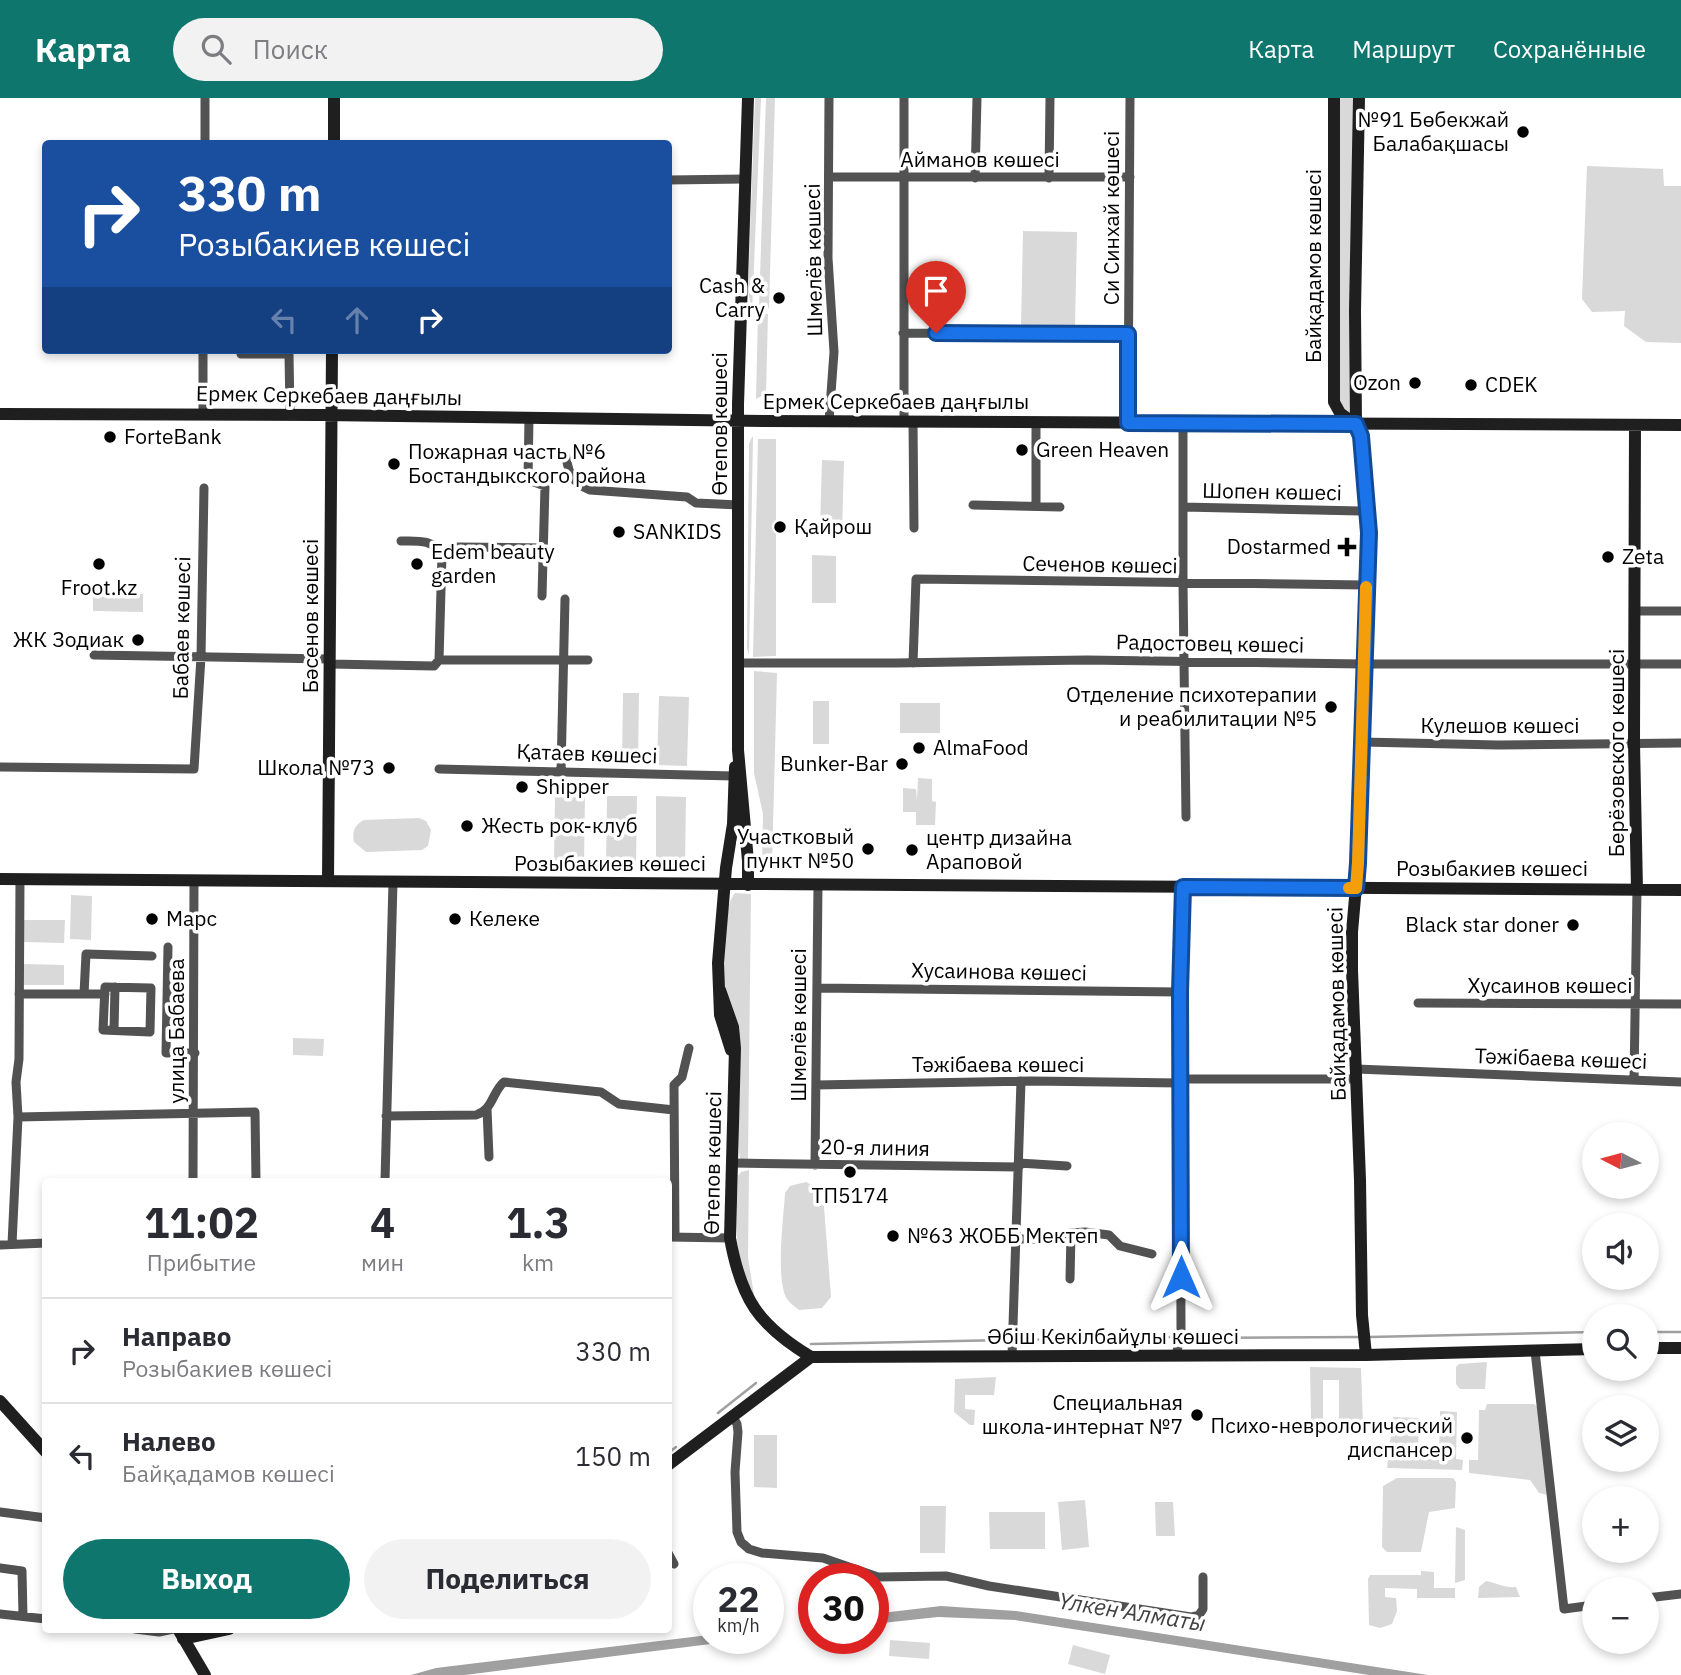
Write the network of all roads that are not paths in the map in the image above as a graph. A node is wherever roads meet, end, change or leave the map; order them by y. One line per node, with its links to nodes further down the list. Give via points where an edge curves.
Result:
1 (205, 98): 11 (street)
2 (334, 98): 12 (street)
3 (748, 98): 18 (street, Өтепов көшесі)
4 (829, 98): 13 (street, Шмелёв көшесі)
5 (904, 98): 14 (street)
6 (977, 98): 15 (street)
7 (1050, 98): 17 (street)
8 (1130, 98): 16 (street, Си Синхай көшесі)
9 (1334, 98): 21 (street, Байқадамов көшесі)
10 (1359, 98): 20 (street, Байқадамов көшесі)
11 (205, 140)
12 (334, 140)
13 (829, 177): 14 (street, Айманов көшесі); 35 (street, Шмелёв көшесі, via 834,352)
14 (902, 177): 15 (street, Айманов көшесі); 22 (street)
15 (975, 177): 17 (street, Айманов көшесі)
16 (1130, 177): 17 (street, Айманов көшесі); 23 (street, Си Синхай көшесі)
17 (1049, 178)
18 (745, 179): 19 (street); 34 (street, Өтепов көшесі)
19 (672, 180)
20 (1355, 324): 21 (street); 40 (street, Байқадамов көшесі)
21 (1333, 325): 40 (street, Байқадамов көшесі, via 1334,402 1340,414)
22 (903, 333): 23 (street); 36 (street)
23 (1128, 334): 38 (street, Си Синхай көшесі)
24 (203, 354): 30 (street)
25 (242, 354): 26 (street)
26 (289, 354)
27 (289, 354): 31 (street)
28 (332, 354): 32 (street, Бәсенов көшесі)
29 (0, 414): 30 (street, Ермек Серкебаев даңғылы)
30 (203, 414): 31 (street, Ермек Серкебаев даңғылы)
31 (289, 414): 32 (street, Ермек Серкебаев даңғылы)
32 (332, 415): 33 (street, Ермек Серкебаев даңғылы); 66 (street, Бәсенов көшесі)
33 (529, 417): 34 (street, Ермек Серкебаев даңғылы); 43 (street)
34 (738, 421): 35 (street, Ермек Серкебаев даңғылы); 45 (street, Өтепов көшесі)
35 (829, 421): 36 (street, Ермек Серкебаев даңғылы)
36 (908, 421): 37 (street, Ермек Серкебаев даңғылы); 51 (street)
37 (1036, 422): 38 (street, Ермек Серкебаев даңғылы); 47 (street)
38 (1128, 423): 39 (street, Ермек Серкебаев даңғылы)
39 (1183, 423): 40 (street, Ермек Серкебаев даңғылы); 49 (street)
40 (1356, 424): 41 (street, Ермек Серкебаев даңғылы); 56 (street, Байқадамов көшесі, via 1368,519)
41 (1635, 425): 42 (street, Ермек Серкебаев даңғылы); 59 (street, Берёзовского көшесі)
42 (1681, 425)
43 (529, 455): 45 (street, via 566,457 575,484 590,490); 54 (street, via 528,480 545,486)
44 (204, 488): 62 (street, Бабаев көшесі)
45 (739, 505): 68 (street, Өтепов көшесі)
46 (972, 505): 47 (street)
47 (1036, 506): 48 (street)
48 (1060, 507)
49 (1183, 507): 50 (street, Шопен көшесі); 55 (street)
50 (1360, 511)
51 (914, 528)
52 (401, 541): 64 (street, via 423,541 438,547 442,554)
53 (458, 547): 54 (street)
54 (543, 548): 57 (street)
55 (1183, 584): 56 (street, Сеченов көшесі); 67 (street); 69 (street, Сеченов көшесі, via 916,579)
56 (1366, 585): 70 (street, Байқадамов көшесі)
57 (542, 596)
58 (565, 599): 63 (street)
59 (1635, 611): 60 (street); 71 (street, Берёзовского көшесі)
60 (1681, 611)
61 (94, 656): 62 (street)
62 (201, 657): 66 (street); 77 (street, Бабаев көшесі, via 194,769)
63 (563, 659): 64 (street); 65 (street); 79 (street)
64 (439, 660): 66 (street, via 435,666)
65 (588, 660)
66 (330, 661): 85 (street, Бәсенов көшесі)
67 (1185, 662): 69 (street, Радостовец көшесі); 70 (street, Радостовец көшесі); 81 (street)
68 (739, 663): 69 (street, Радостовец көшесі); 76 (street, Өтепов көшесі)
69 (913, 663)
70 (1364, 664): 71 (street, Радостовец көшесі); 73 (street, Байқадамов көшесі)
71 (1634, 664): 72 (street, Радостовец көшесі); 74 (street, Берёзовского көшесі)
72 (1681, 664)
73 (1362, 742): 74 (street, Кулешов көшесі); 91 (street, Байқадамов көшесі)
74 (1634, 743): 75 (street, Кулешов көшесі); 92 (street, Берёзовского көшесі)
75 (1681, 743)
76 (738, 750): 80 (street, Өтепов көшесі); 88 (street, Өтепов көшесі)
77 (0, 767)
78 (439, 769): 79 (street, Қатаев көшесі)
79 (561, 771): 80 (street, Қатаев көшесі)
80 (734, 776): 87 (street, Өтепов көшесі, via 733,833)
81 (1186, 817)
82 (0, 879): 83 (street, Розыбакиев көшесі)
83 (20, 879): 84 (street, Розыбакиев көшесі); 99 (street)
84 (194, 880): 85 (street, Розыбакиев көшесі); 107 (street, улица Бабаева)
85 (328, 881): 86 (street, Розыбакиев көшесі)
86 (393, 882): 87 (street, Розыбакиев көшесі); 117 (street)
87 (725, 884): 88 (street, Розыбакиев көшесі); 120 (street, Өтепов көшесі, via 719,1015 734,1064)
88 (748, 885): 89 (street, Розыбакиев көшесі)
89 (818, 885): 90 (street, Розыбакиев көшесі); 97 (street, Шмелёв көшесі)
90 (1183, 887): 91 (street, Розыбакиев көшесі); 98 (street)
91 (1356, 888): 92 (street, Розыбакиев көшесі); 108 (street, Байқадамов көшесі, via 1352,971)
92 (1637, 889): 93 (street, Розыбакиев көшесі); 103 (street, Берёзовского көшесі)
93 (1681, 890)
94 (168, 947): 107 (street, via 166,1052)
95 (152, 956): 100 (street, via 86,954)
96 (115, 987): 101 (street, via 105,987); 105 (street); 105 (street, via 150,988 150,1031)
97 (817, 988): 98 (street, Хусаинова көшесі); 113 (street, Шмелёв көшесі)
98 (1180, 992): 111 (street)
99 (19, 994): 100 (street); 118 (street)
100 (84, 994): 101 (street)
101 (105, 994): 105 (street, via 103,1030)
102 (1418, 1003): 103 (street, Хусаинов көшесі)
103 (1635, 1003): 104 (street, Хусаинов көшесі); 109 (street, Берёзовского көшесі)
104 (1681, 1004)
105 (114, 1030)
106 (689, 1048): 115 (street, via 682,1077 674,1085)
107 (195, 1053): 116 (street, улица Бабаева)
108 (1356, 1074): 109 (street, Тәжібаева көшесі); 111 (street, Тәжібаева көшесі); 140 (street, Байқадамов көшесі)
109 (1634, 1080): 112 (street, Тәжібаева көшесі)
110 (1021, 1081): 111 (street, Тәжібаева көшесі); 113 (street, Тәжібаева көшесі); 122 (street)
111 (1180, 1081): 142 (street, via 1181,1332)
112 (1681, 1082)
113 (816, 1085): 121 (street, Шмелёв көшесі)
114 (487, 1109): 115 (street, via 504,1082 601,1092 619,1104); 117 (street, via 476,1115); 119 (street)
115 (674, 1110): 128 (street)
116 (195, 1114): 118 (street); 124 (street, улица Бабаева); 125 (street, via 255,1112)
117 (386, 1116): 126 (street)
118 (18, 1117): 132 (street)
119 (489, 1157)
120 (732, 1163): 121 (street, 20-я линия); 129 (street, Өтепов көшесі)
121 (815, 1165): 122 (street, 20-я линия)
122 (1019, 1165): 123 (street, 20-я линия); 130 (street)
123 (1067, 1166)
124 (193, 1178)
125 (256, 1178)
126 (385, 1178)
127 (1071, 1233): 130 (street, via 1058,1239); 134 (street, via 1109,1235 1120,1246); 135 (street)
128 (672, 1237): 129 (street)
129 (730, 1238): 143 (street, Өтепов көшесі, via 741,1281 760,1318)
130 (1016, 1239): 141 (street)
131 (42, 1243): 132 (street)
132 (12, 1244): 133 (street)
133 (0, 1245)
134 (1152, 1254)
135 (1070, 1279)
136 (1659, 1348): 137 (street)
137 (1681, 1348)
138 (1582, 1349): 139 (street, Әбіш Кекілбайұлы көшесі)
139 (1535, 1351): 140 (street, Әбіш Кекілбайұлы көшесі); 156 (street, via 1564,1609)
140 (1366, 1355): 142 (street, Әбіш Кекілбайұлы көшесі)
141 (1013, 1356): 142 (street, Әбіш Кекілбайұлы көшесі); 143 (street, Әбіш Кекілбайұлы көшесі)
142 (1176, 1356)
143 (811, 1357): 145 (street)
144 (0, 1401): 146 (street)
145 (732, 1415): 147 (street); 153 (street, via 738,1432 737,1532 749,1549 823,1558 878,1577 946,1576 1191,1617 1203,1609)
146 (42, 1448)
147 (672, 1462)
148 (0, 1512): 149 (street)
149 (42, 1517)
150 (672, 1560): 151 (street)
151 (674, 1564)
152 (0, 1568): 158 (street, via 22,1571)
153 (1203, 1577)
154 (1681, 1594): 155 (street)
155 (1659, 1597)
156 (1582, 1607)
157 (0, 1614): 158 (street)
158 (23, 1616): 159 (street)
159 (42, 1618)
160 (179, 1633): 161 (street)
161 (205, 1675)

